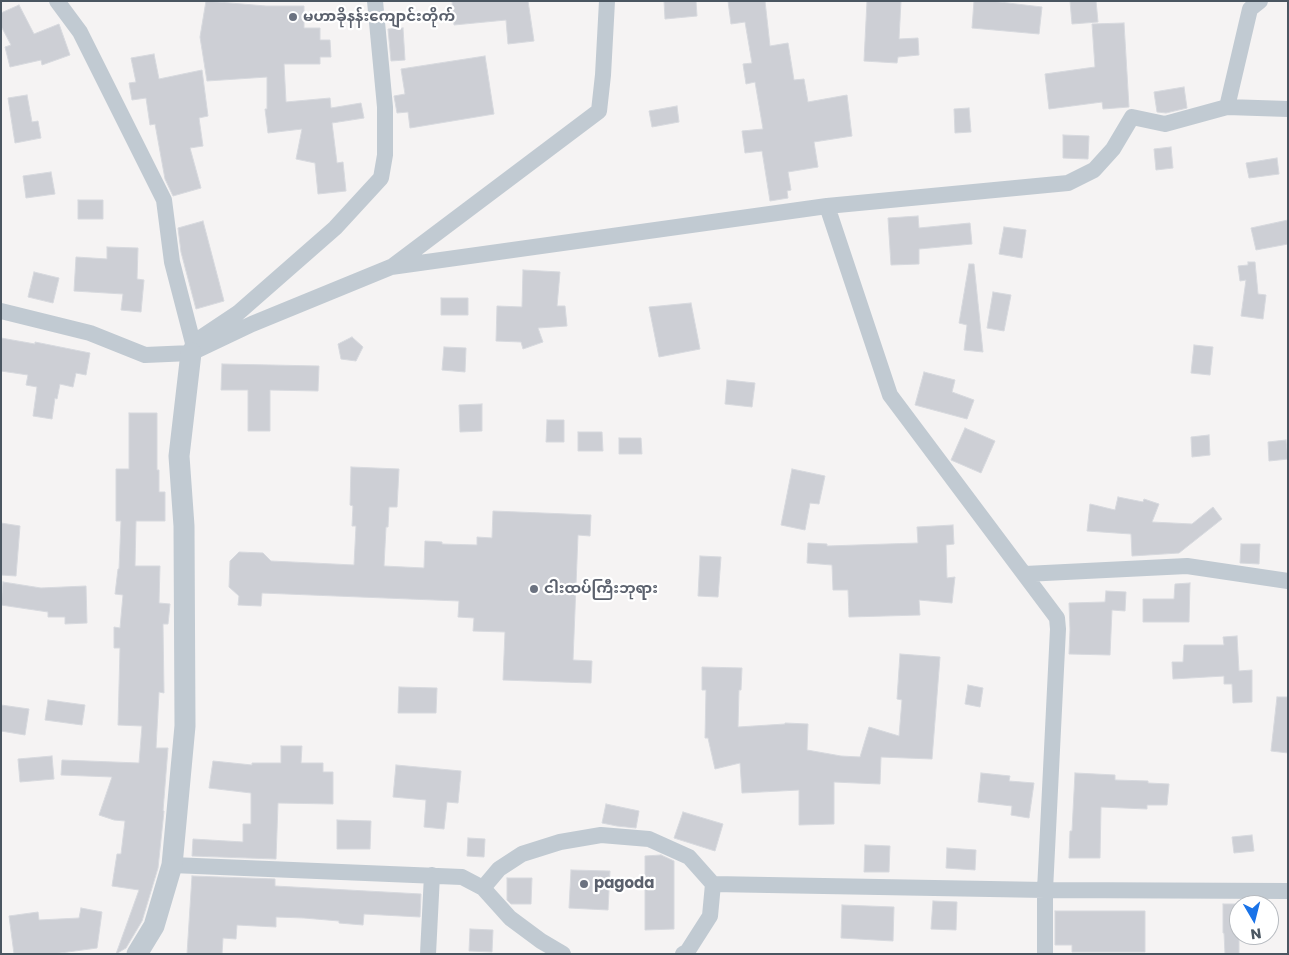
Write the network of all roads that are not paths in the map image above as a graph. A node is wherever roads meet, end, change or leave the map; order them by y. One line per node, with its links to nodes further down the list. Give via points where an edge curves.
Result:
1 (57, 1): 10 (street, via 80,32 164,200 172,262)
2 (375, 1): 10 (street, via 385,106 385,154 381,178 336,228 238,313)
3 (607, 1): 8 (street, via 600,111)
4 (1260, 1): 5 (street, via 1250,9)
5 (1227, 107): 6 (street); 7 (street, via 1164,124 1132,117 1113,149 1094,170 1068,184)
6 (1288, 109)
7 (827, 206): 8 (street); 11 (street, via 890,395)
8 (391, 267): 10 (street)
9 (1, 311): 10 (street, via 90,333 145,355)
10 (192, 348): 13 (street, via 179,456 184,526 185,726)
11 (1025, 574): 12 (street, via 1187,566); 17 (street, via 1057,618)
12 (1288, 581)
13 (172, 864): 14 (street); 19 (street, via 154,926)
14 (432, 875): 16 (street, via 462,877); 20 (street)
15 (714, 884): 16 (street, via 689,858 649,839 601,835 560,842 522,854 499,869); 17 (street); 22 (street, via 710,916)
16 (483, 888): 21 (street, via 510,918)
17 (1045, 890): 18 (street); 23 (street)
18 (1288, 892)
19 (137, 954)
20 (428, 954)
21 (563, 954)
22 (683, 954)
23 (1045, 954)

